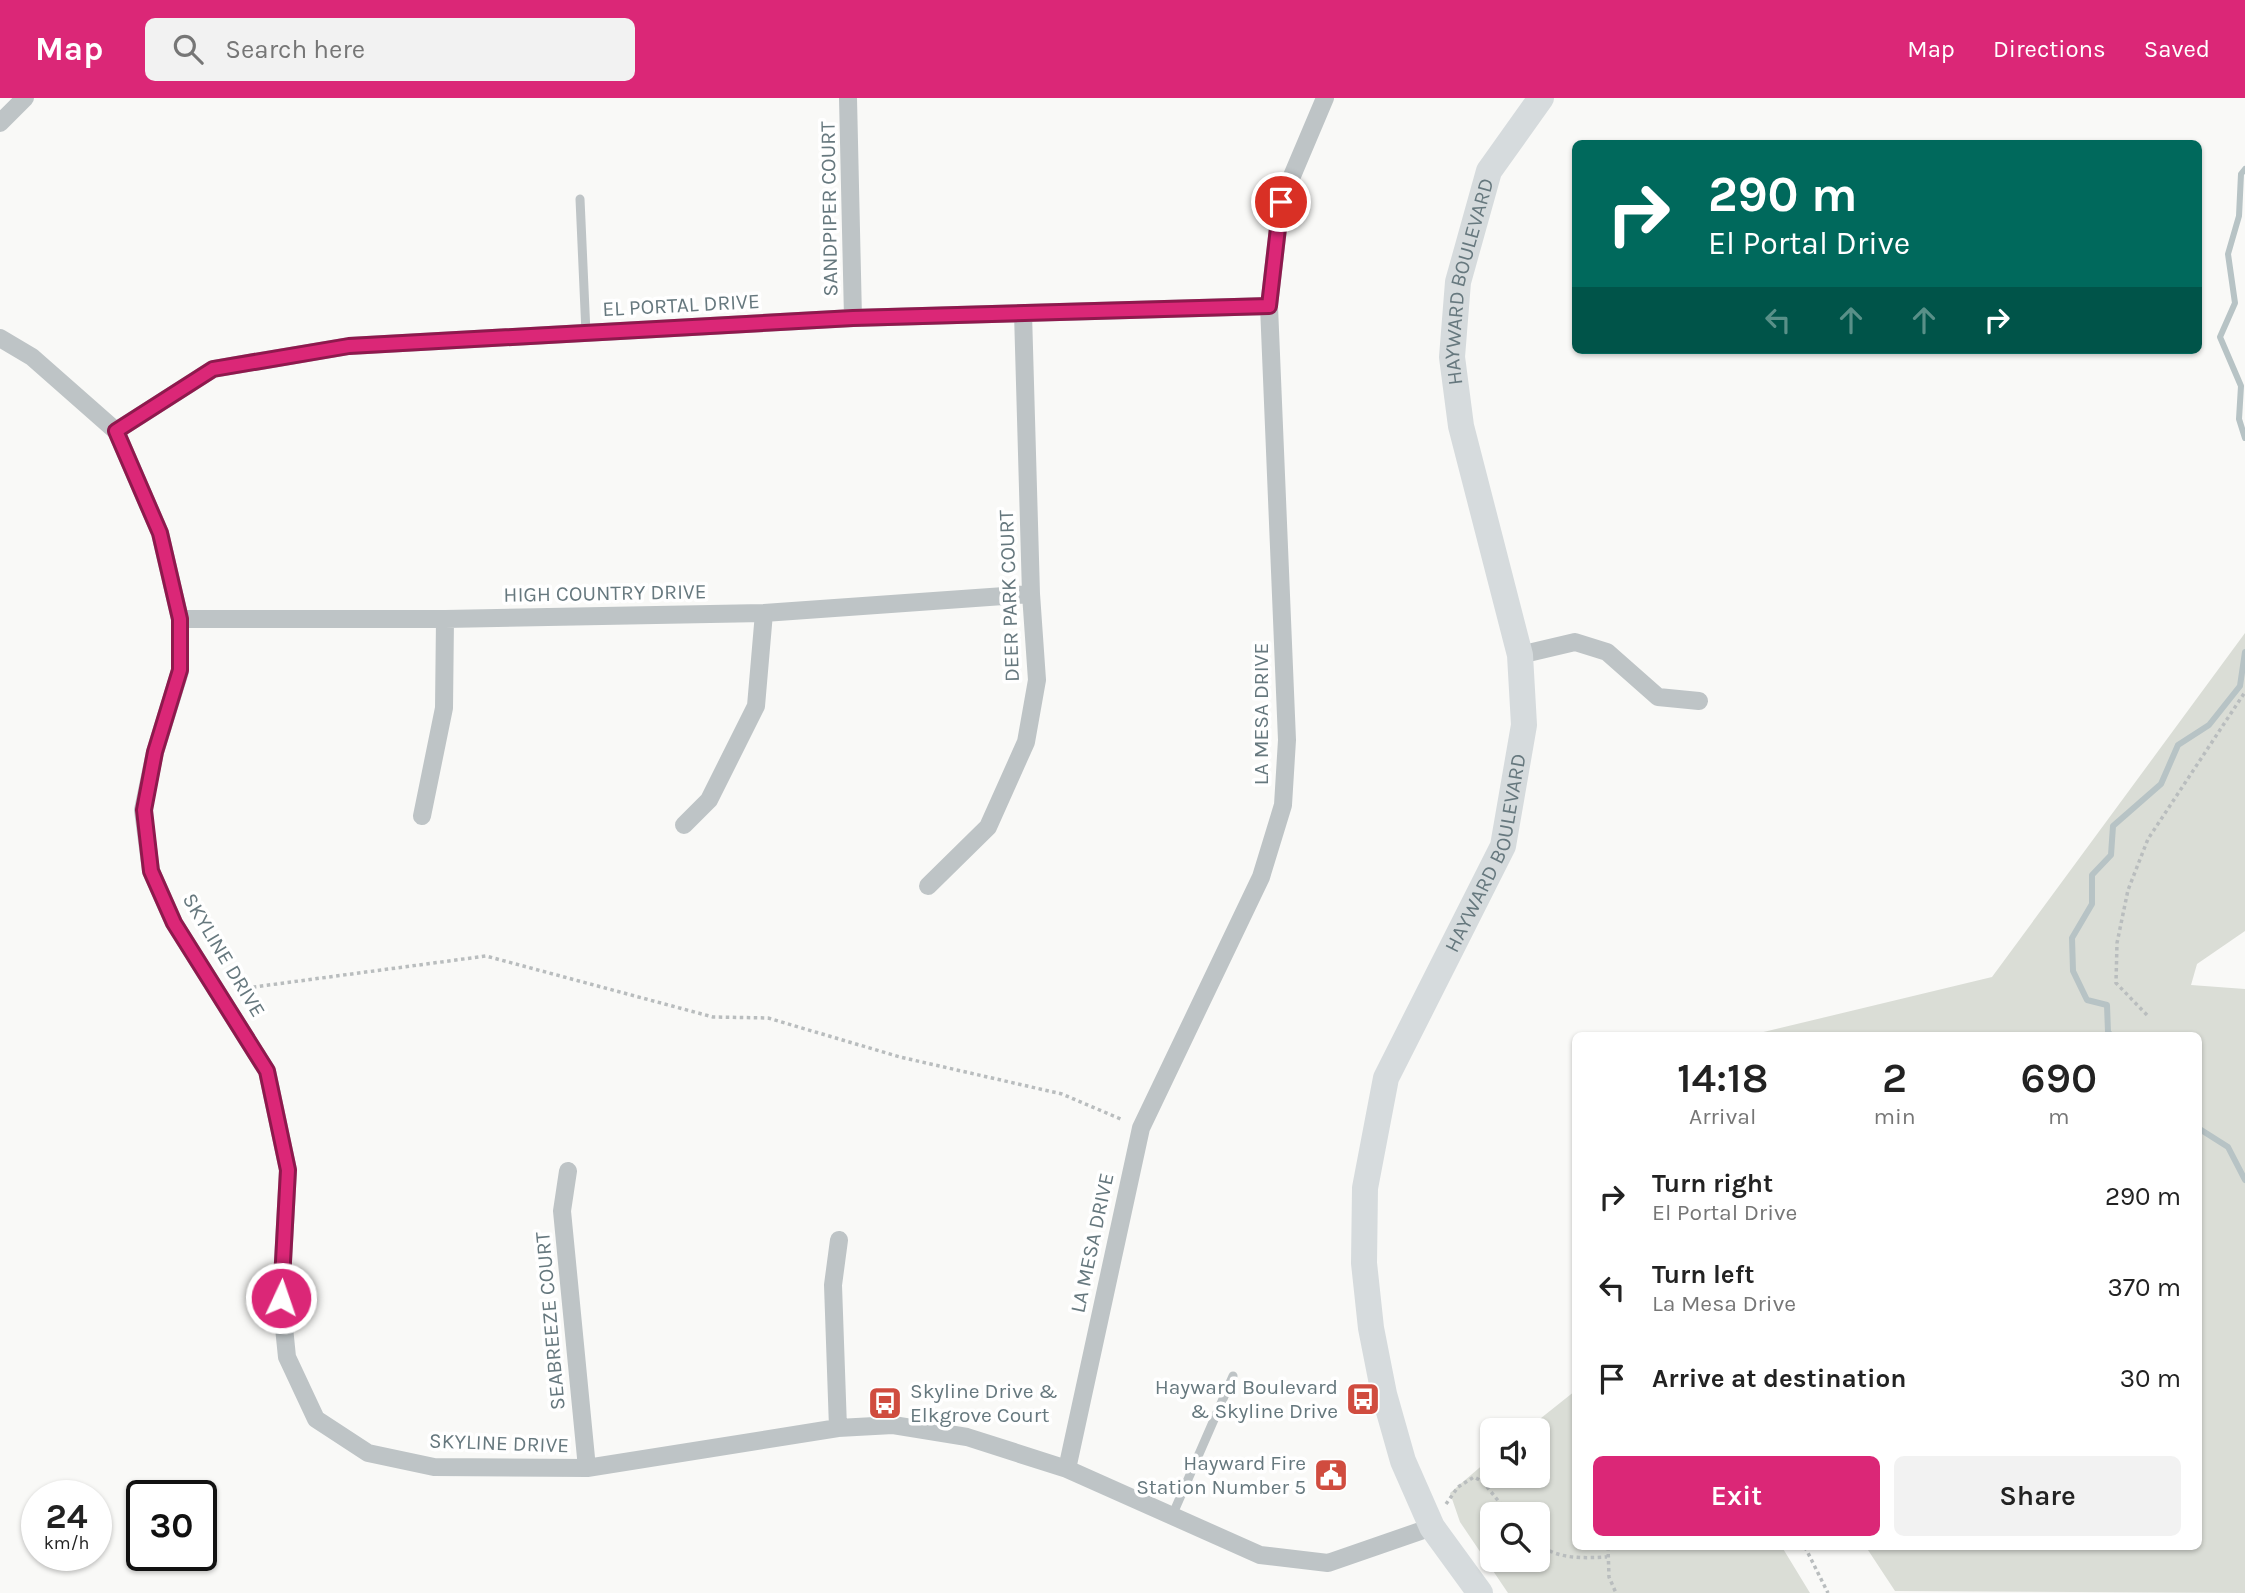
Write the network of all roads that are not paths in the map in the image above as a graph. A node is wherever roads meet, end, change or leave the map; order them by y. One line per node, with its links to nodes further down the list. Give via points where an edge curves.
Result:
1 (25, 98): 5 (street)
2 (848, 98): 9 (street, SANDPIPER COURT)
3 (1325, 98): 7 (street, LA MESA DRIVE, via 1281,202)
4 (1541, 98): 17 (main road, HAYWARD BOULEVARD, via 1489,171 1458,282 1452,357 1461,426)
5 (0, 123)
6 (580, 199): 10 (lane)
7 (1269, 306): 8 (street, EL PORTAL DRIVE); 27 (street, LA MESA DRIVE, via 1287,740 1283,806 1261,877 1141,1128)
8 (1023, 313): 9 (street, EL PORTAL DRIVE); 13 (street, DEER PARK COURT)
9 (853, 318): 10 (street, EL PORTAL DRIVE)
10 (586, 334): 12 (street, EL PORTAL DRIVE, via 349,346 213,369)
11 (0, 338): 12 (street, SKYLINE DRIVE, via 32,357)
12 (116, 431): 15 (street, SKYLINE DRIVE, via 160,533)
13 (1031, 594): 14 (street, HIGH COUNTRY DRIVE); 21 (street, DEER PARK COURT, via 1037,680 1026,742 988,827)
14 (764, 613): 16 (street, HIGH COUNTRY DRIVE); 20 (street, via 756,706 709,800)
15 (180, 619): 16 (street, HIGH COUNTRY DRIVE); 26 (street, SKYLINE DRIVE, via 180,670 155,752 144,810 151,871 174,923 267,1071 288,1170 281,1298 287,1357 316,1419 368,1452 434,1467)
16 (445, 619): 19 (street, via 444,708)
17 (1520, 655): 18 (street, via 1575,642 1607,652 1658,697); 29 (main road, HAYWARD BOULEVARD, via 1524,725 1503,846 1386,1078 1365,1188 1364,1263 1384,1394 1404,1461)
18 (1699, 701)
19 (422, 816)
20 (684, 825)
21 (928, 886)
22 (568, 1171): 26 (street, SEABREEZE COURT, via 562,1211)
23 (839, 1240): 25 (street, via 833,1285)
24 (1233, 1376): 28 (lane)
25 (838, 1428): 26 (street, SKYLINE DRIVE); 27 (street, SKYLINE DRIVE, via 892,1425 967,1437)
26 (587, 1468)
27 (1066, 1469): 28 (street, SKYLINE DRIVE)
28 (1172, 1516): 29 (street, SKYLINE DRIVE, via 1260,1555 1328,1563)
29 (1432, 1527): 30 (main road, HAYWARD BOULEVARD)
30 (1480, 1593)

